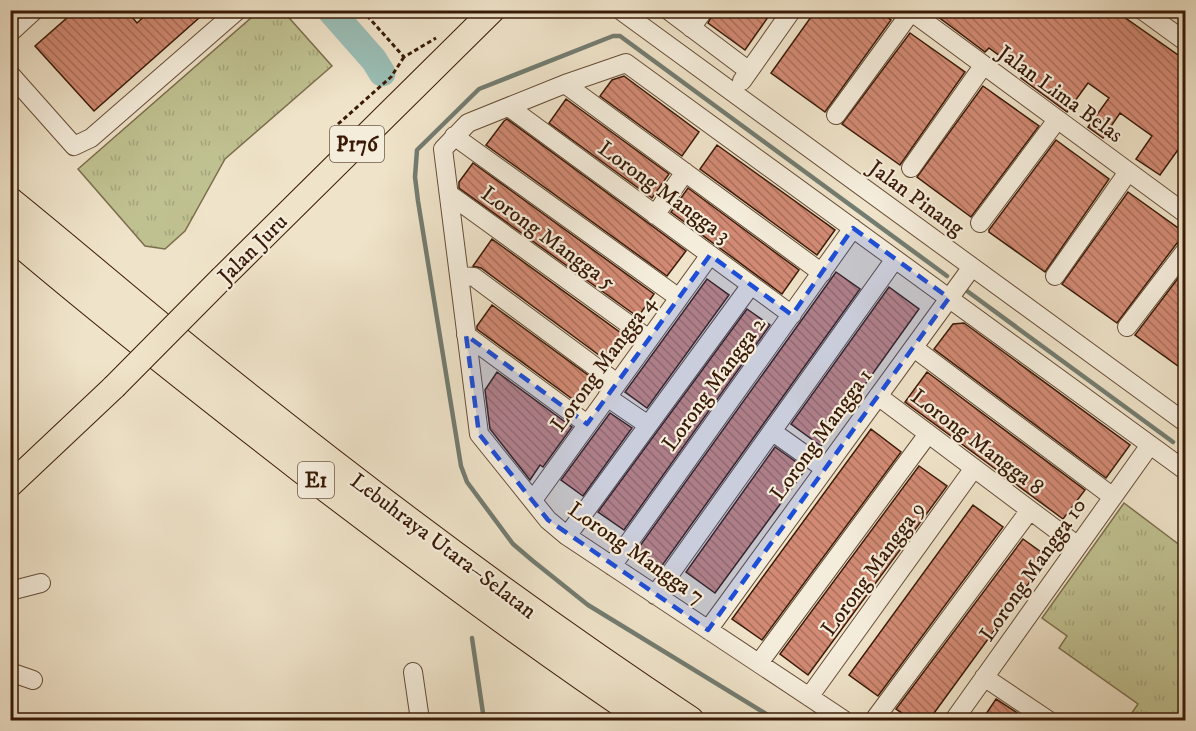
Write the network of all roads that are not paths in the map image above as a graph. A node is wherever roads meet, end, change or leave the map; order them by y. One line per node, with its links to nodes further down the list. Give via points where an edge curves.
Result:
1 (35, 10): 11 (street)
2 (238, 10): 15 (street, via 91,138 75,146)
3 (493, 10): 58 (main road, Jalan Juru / P176, bridge, via 114,387)
4 (620, 10): 17 (street, Jalan Pinang)
5 (668, 10): 10 (street)
6 (704, 10): 10 (street)
7 (792, 10): 14 (street)
8 (1142, 10): 12 (street)
9 (910, 11): 13 (street, Jalan Lima Belas); 19 (street)
10 (692, 28): 14 (street)
11 (10, 33)
12 (1185, 42)
13 (983, 66): 20 (street, Jalan Lima Belas); 22 (street)
14 (749, 71): 17 (street)
15 (10, 74)
16 (565, 84): 18 (street); 23 (street); 30 (street, via 626,63)
17 (734, 92): 35 (street, Jalan Pinang)
18 (509, 107): 21 (street, via 468,123); 27 (street, Lorong Mangga 3)
19 (836, 115)
20 (1057, 120): 24 (street, Jalan Lima Belas); 29 (street)
21 (454, 136): 25 (street, Lorong Mangga 7, via 443,149); 40 (street)
22 (911, 168)
23 (685, 172): 27 (street); 36 (street)
24 (1128, 172): 28 (street, Jalan Lima Belas); 38 (street)
25 (449, 194): 37 (street, Lorong Mangga 7); 45 (street, Lorong Mangga 5)
26 (10, 201): 77 (highway, Lebuhraya Utara–Selatan / E1, via 196,355 397,512 566,636)
27 (656, 214): 33 (street, Lorong Mangga 3)
28 (1185, 214)
29 (980, 223)
30 (853, 228): 34 (street); 36 (street, Lorong Mangga 2)
31 (10, 235): 76 (highway, Lebuhraya Utara–Selatan / E1, via 175,371 377,527)
32 (1185, 250): 43 (street)
33 (710, 255): 39 (street, Lorong Mangga 3); 40 (street, Lorong Mangga 4)
34 (895, 259): 41 (street); 52 (street)
35 (972, 267): 41 (street, Lorong Mangga 1); 49 (street, Jalan Pinang)
36 (822, 273): 42 (street, Lorong Mangga 2)
37 (460, 276): 44 (street, Lorong Mangga 7); 47 (street, via 474,277)
38 (1055, 276)
39 (750, 285): 42 (street, Lorong Mangga 3); 51 (street)
40 (679, 298): 45 (street, Lorong Mangga 4)
41 (949, 298): 46 (street, Lorong Mangga 1); 54 (street)
42 (792, 315): 64 (street, Lorong Mangga 2)
43 (1127, 327)
44 (466, 335): 50 (street); 60 (street, Lorong Mangga 7, via 479,434)
45 (649, 339): 47 (street, Lorong Mangga 4)
46 (914, 348): 48 (street, Lorong Mangga 1); 59 (street)
47 (612, 390): 50 (street, Lorong Mangga 4); 51 (street)
48 (878, 396): 53 (street, Lorong Mangga 8); 56 (street, Lorong Mangga 1)
49 (1185, 423)
50 (587, 424): 60 (street, Lorong Mangga 4)
51 (648, 426): 62 (street)
52 (773, 432): 56 (street); 67 (street)
53 (928, 434): 55 (street, Lorong Mangga 8); 69 (street)
54 (1150, 445): 57 (street); 59 (street, Lorong Mangga 10)
55 (974, 468): 61 (street, Lorong Mangga 8); 74 (street, Lorong Mangga 9)
56 (825, 469): 68 (street, Lorong Mangga 1)
57 (1185, 471)
58 (10, 485)
59 (1113, 496): 63 (street, Lorong Mangga 10)
60 (533, 500): 62 (street, Lorong Mangga 7)
61 (1030, 510): 63 (street, Lorong Mangga 8); 79 (street)
62 (567, 536): 64 (street, Lorong Mangga 7)
63 (1078, 546): 72 (street, Lorong Mangga 10)
64 (612, 566): 67 (street, Lorong Mangga 7)
65 (41, 583): 66 (street)
66 (10, 591)
67 (655, 595): 68 (street, Lorong Mangga 7)
68 (708, 630): 69 (street, Lorong Mangga 7)
69 (759, 663): 74 (street, Lorong Mangga 7)
70 (10, 672): 73 (street)
71 (413, 672): 75 (street)
72 (984, 677): 80 (street, Lorong Mangga 10); 81 (street)
73 (33, 680)
74 (809, 697): 78 (street, Lorong Mangga 7)
75 (420, 720)
76 (646, 720)
77 (690, 720)
78 (844, 720)
79 (874, 720)
80 (954, 720)
81 (1048, 720)

